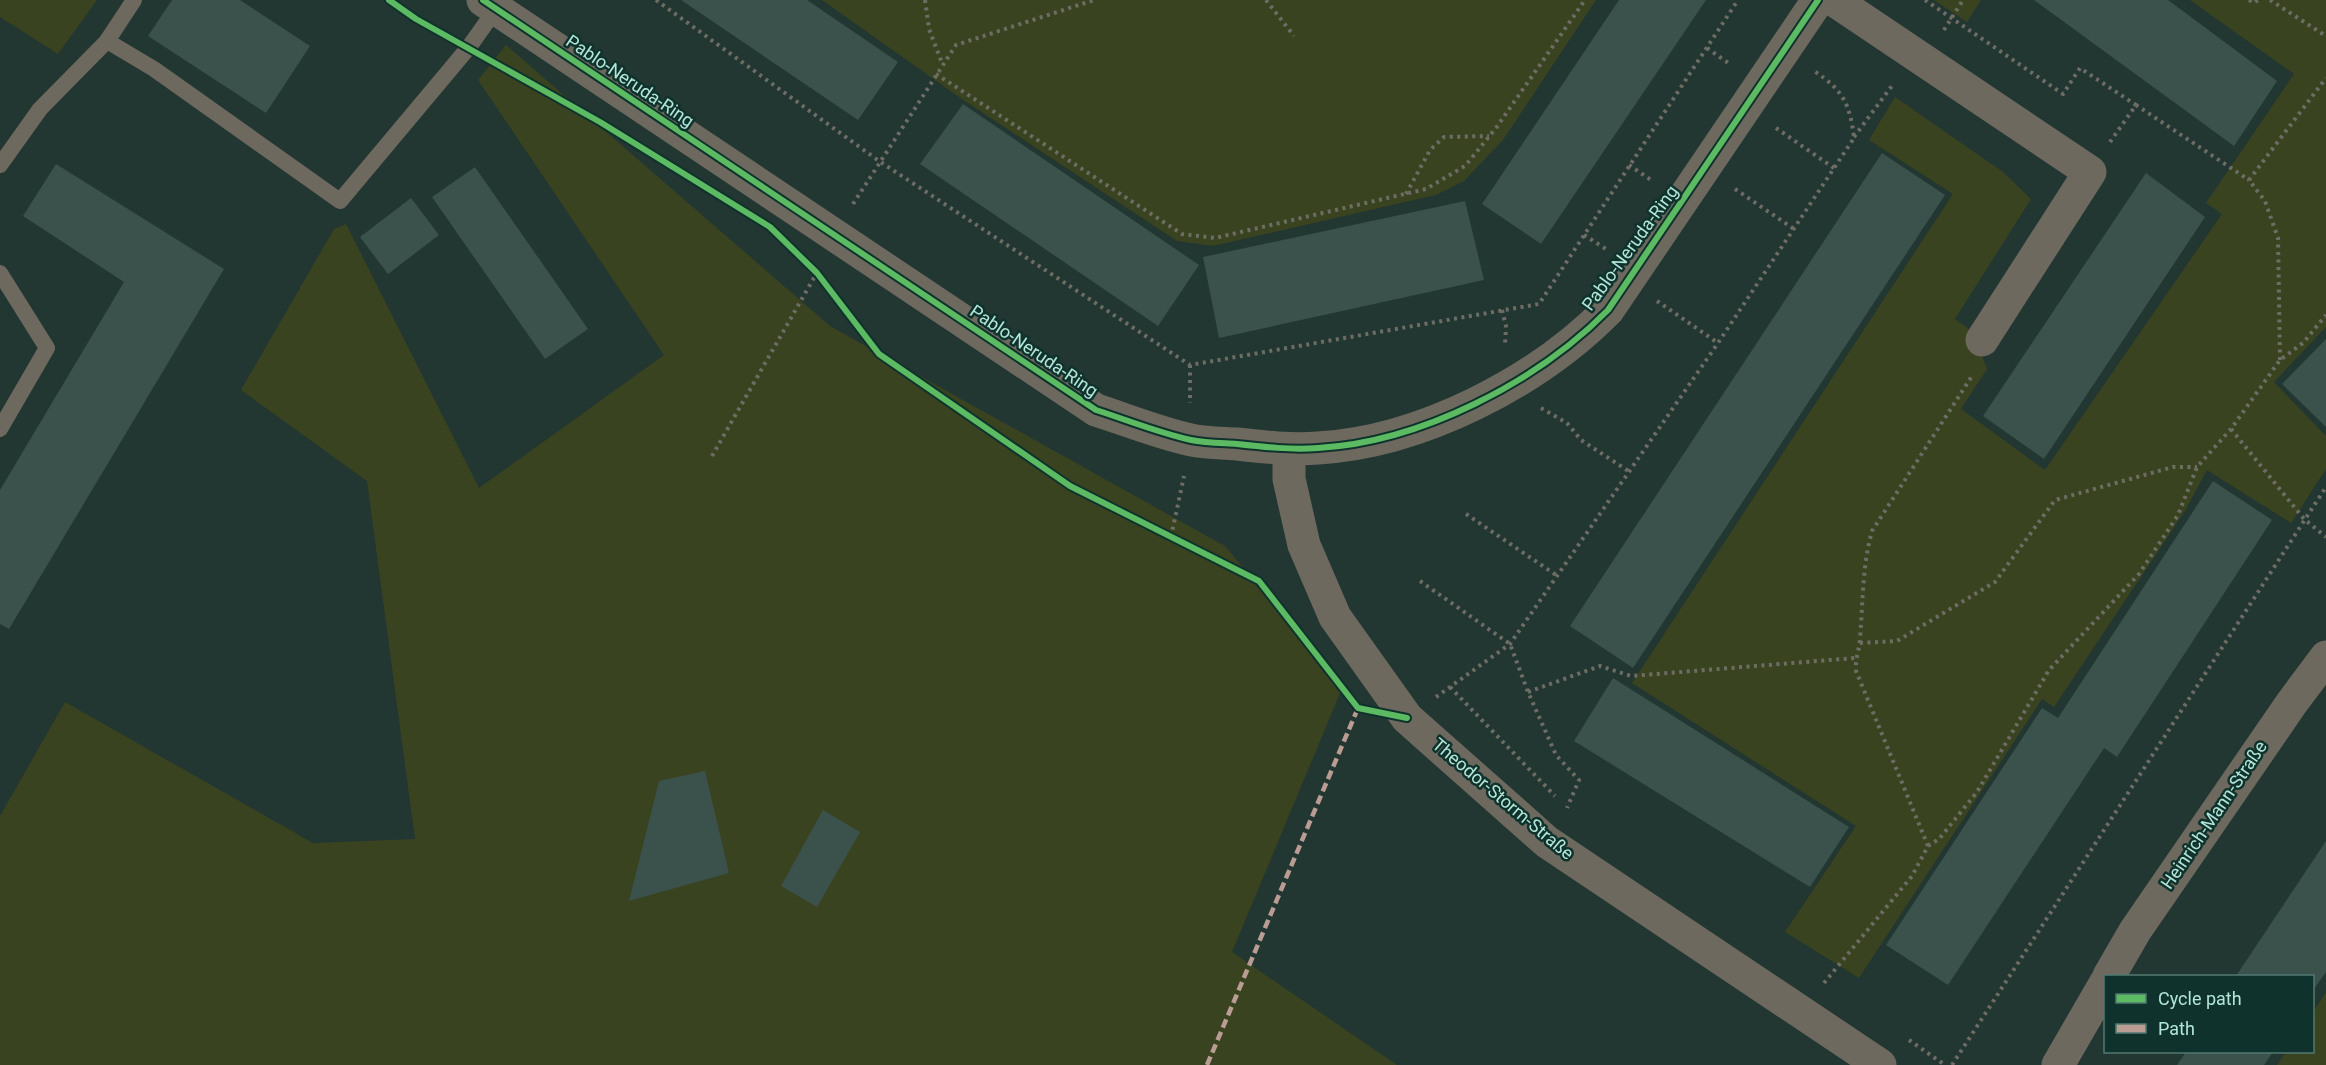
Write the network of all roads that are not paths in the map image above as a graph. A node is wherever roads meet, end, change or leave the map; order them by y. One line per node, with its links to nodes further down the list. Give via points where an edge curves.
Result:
1 (134, 0): 5 (lane)
2 (1818, 0): 10 (street, Pablo-Neruda-Ring, via 1608,310 1585,334 1555,357 1479,402 1391,435 1321,448)
3 (1834, 0): 8 (street, via 2090,172)
4 (489, 5): 5 (lane, via 469,47 340,201 154,69); 10 (street, Pablo-Neruda-Ring, via 1096,410 1191,440)
5 (107, 41): 6 (lane, via 40,109)
6 (0, 165)
7 (0, 273): 9 (lane, via 47,348)
8 (1982, 340)
9 (0, 429)
10 (1289, 449): 14 (street, Theodor-Storm-Straße, via 1289,479 1304,545 1330,606 1407,718 1547,842)
11 (2326, 657): 12 (street, Heinrich-Mann-Straße, via 2135,931)
12 (2110, 975)
13 (2104, 985): 15 (street)
14 (1880, 1065)
15 (2058, 1065)

